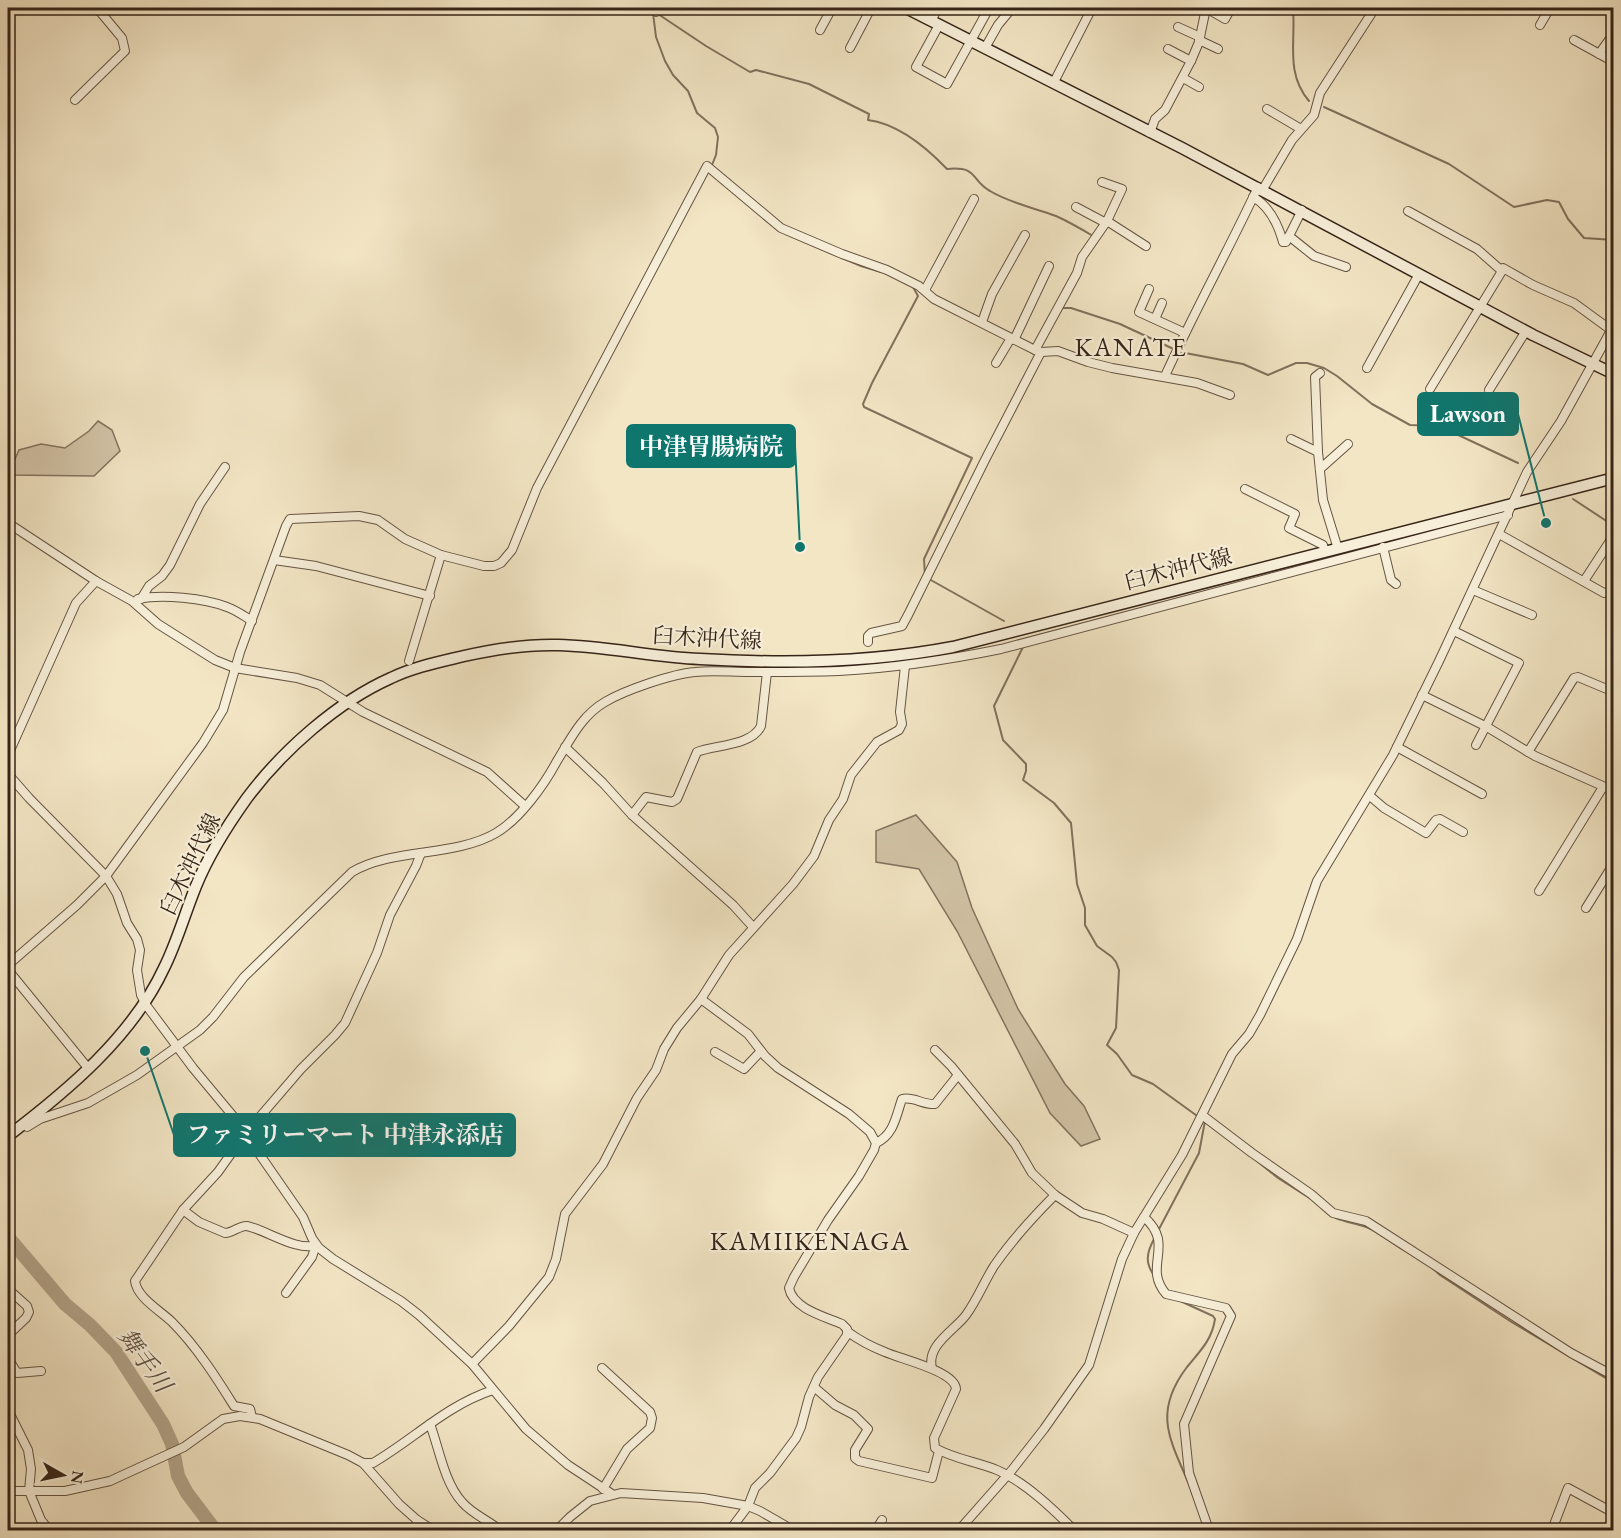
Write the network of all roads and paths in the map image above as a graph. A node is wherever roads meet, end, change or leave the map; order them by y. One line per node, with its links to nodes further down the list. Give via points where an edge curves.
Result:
1 (97, 8): 31 (street, via 122,38 125,51)
2 (832, 8): 16 (street)
3 (871, 8): 21 (street)
4 (906, 8): 12 (main road)
5 (938, 8): 13 (street)
6 (989, 8): 20 (street)
7 (1012, 8): 22 (street)
8 (1092, 8): 29 (street)
9 (1231, 8): 18 (street, via 1225,19 1206,8)
10 (1375, 8): 33 (street, via 1320,93 1314,115)
11 (1550, 8): 14 (street)
12 (921, 11): 13 (main road)
13 (935, 23): 20 (main road); 20 (street, via 916,67 947,84)
14 (1540, 25)
15 (1178, 27): 18 (street)
16 (819, 30)
17 (1614, 33): 25 (street)
18 (1200, 38): 24 (street); 26 (street)
19 (1574, 40): 25 (street)
20 (971, 41): 22 (main road)
21 (850, 48)
22 (985, 48): 29 (main road)
23 (1168, 49): 26 (street)
24 (1218, 49)
25 (1599, 54): 27 (street)
26 (1191, 60): 28 (street)
27 (1614, 62)
28 (1183, 78): 30 (street); 34 (street)
29 (1054, 82): 34 (main road)
30 (1200, 87)
31 (75, 100)
32 (1267, 109): 33 (street)
33 (1301, 129): 36 (street)
34 (1150, 133): 36 (main road)
35 (1102, 182): 41 (street, via 1122,189)
36 (1258, 191): 39 (main road); 43 (street, via 1283,242); 57 (street)
37 (974, 199): 50 (street)
38 (1076, 207): 41 (street)
39 (1302, 210): 43 (street); 48 (main road)
40 (1408, 211): 47 (street, via 1477,249)
41 (1107, 222): 44 (street); 59 (street, via 1082,257)
42 (1025, 235): 54 (street)
43 (1289, 236): 46 (street, via 1314,256)
44 (1146, 246)
45 (1049, 266): 58 (street)
46 (1346, 267)
47 (1502, 271): 52 (street); 55 (street, via 1503,268 1574,303)
48 (1419, 274): 52 (main road); 62 (street)
49 (1149, 289): 53 (street, via 1139,312)
50 (925, 290): 54 (street, via 934,299); 83 (street, via 887,270 781,228 707,166 537,488 506,559 494,566 484,566)
51 (1162, 303): 53 (street)
52 (1481, 307): 56 (main road); 66 (street)
53 (1155, 319): 57 (street)
54 (981, 322): 58 (street)
55 (1612, 328): 61 (street)
56 (1526, 331): 61 (main road); 67 (street)
57 (1185, 333): 65 (street)
58 (1012, 339): 59 (street); 60 (street)
59 (1038, 351): 65 (street, via 1058,351 1112,368); 96 (street, via 902,626 871,633)
60 (996, 363)
61 (1593, 364): 64 (main road); 76 (street, via 1527,472)
62 (1368, 368)
63 (1320, 373): 71 (street, via 1315,377)
64 (1614, 374)
65 (1165, 376): 68 (street)
66 (1430, 389)
67 (1489, 390)
68 (1230, 395)
69 (1291, 439): 71 (street)
70 (1348, 444): 73 (street)
71 (1318, 452): 73 (street)
72 (225, 467): 91 (street, via 200,504 170,565)
73 (1320, 469): 81 (street, via 1323,500)
74 (1614, 478): 76 (main road, 臼木沖代線)
75 (1245, 489): 82 (street, via 1295,514 1289,528 1323,545)
76 (1510, 509): 78 (street); 80 (street); 81 (main road, 臼木沖代線)
77 (8, 523): 85 (street)
78 (1499, 534): 86 (street); 88 (street)
79 (1612, 538): 86 (street)
80 (1383, 547): 87 (street, via 1391,580); 98 (street, via 1001,649)
81 (1338, 549): 82 (main road, 臼木沖代線)
82 (1325, 552): 103 (main road, 臼木沖代線, via 923,652 877,659 818,661 681,658 557,645 512,647 414,669)
83 (441, 555): 84 (street, via 405,539 378,520 342,516 290,519); 90 (street)
84 (274, 560): 90 (street, via 315,566); 94 (street)
85 (96, 581): 92 (street); 109 (street, via 76,603)
86 (1584, 581): 89 (street, via 1604,592)
87 (1396, 584)
88 (1473, 590): 93 (street); 95 (street)
89 (1614, 590)
90 (430, 596): 97 (street)
91 (141, 598): 92 (street); 94 (street, via 201,601 227,607)
92 (132, 601): 99 (street, via 158,624)
93 (1532, 615)
94 (252, 621): 99 (street)
95 (1454, 631): 102 (street); 104 (street, via 1519,663)
96 (868, 642)
97 (409, 661)
98 (905, 666): 100 (street); 123 (street, via 902,724 878,742 851,775 814,856)
99 (235, 668): 103 (street, via 306,680); 120 (street, via 223,710 203,743)
100 (767, 672): 106 (street, via 694,672 625,693 596,708 581,722); 116 (street, via 757,732 729,745 697,752 677,799 646,797)
101 (1614, 692): 108 (street, via 1574,678)
102 (1422, 695): 104 (street); 107 (street)
103 (349, 702): 115 (street, via 487,772); 127 (main road, 臼木沖代線, via 282,757 229,824 197,883 163,970)
104 (1487, 727): 105 (street); 108 (street)
105 (1476, 746)
106 (566, 747): 115 (street); 116 (street)
107 (1397, 747): 113 (street); 114 (street)
108 (1528, 752): 111 (street)
109 (8, 754)
110 (8, 774): 120 (street)
111 (1603, 787): 112 (street); 121 (street)
112 (1614, 791)
113 (1482, 794)
114 (1370, 796): 117 (street, via 1426,833 1440,819); 134 (street, via 1317,881 1289,956 1260,1015 1228,1062)
115 (525, 806): 118 (street, via 489,837)
116 (632, 815): 123 (street)
117 (1463, 832)
118 (420, 854): 128 (street, via 368,864 347,875 244,976 208,1023); 135 (street, via 345,1023)
119 (1614, 863): 122 (street)
120 (106, 876): 124 (street); 127 (street, via 137,939 137,970)
121 (1539, 891)
122 (1586, 908)
123 (753, 927): 126 (street, via 729,955)
124 (8, 966)
125 (8, 970): 132 (street)
126 (701, 999): 130 (street, via 748,1034); 149 (street, via 677,1028 603,1164 566,1214 549,1277)
127 (145, 1001): 128 (street); 132 (main road, 臼木沖代線)
128 (178, 1047): 135 (street); 137 (street, via 88,1103 40,1119)
129 (935, 1050): 133 (street)
130 (761, 1051): 131 (street, via 744,1069); 138 (street, via 784,1072 849,1114 870,1132)
131 (715, 1052)
132 (88, 1068): 136 (main road, 臼木沖代線)
133 (958, 1075): 138 (street, via 935,1104 902,1099 891,1130); 139 (street, via 1015,1144 1032,1173)
134 (1203, 1115): 141 (street); 153 (street, via 1333,1213 1366,1221 1571,1353)
135 (245, 1134): 140 (street, via 218,1172); 143 (street, via 303,1217)
136 (8, 1136)
137 (8, 1142)
138 (876, 1143): 146 (street, via 860,1176 828,1220 789,1288 792,1297 803,1306 842,1324)
139 (1055, 1195): 142 (street, via 1082,1213); 151 (street, via 1005,1251 964,1318 941,1341 931,1361)
140 (183, 1210): 143 (street, via 225,1233 246,1226 300,1245); 157 (street, via 137,1277 135,1286 173,1323 234,1406 250,1409)
141 (1144, 1217): 142 (street); 180 (street, via 1157,1232 1156,1275 1166,1294 1226,1308 1232,1316 1184,1424 1192,1483)
142 (1134, 1233): 161 (street, via 1089,1365)
143 (316, 1245): 145 (street); 149 (street, via 410,1308)
144 (8, 1289): 147 (street, via 29,1312)
145 (286, 1293)
146 (848, 1332): 151 (street, via 883,1352); 154 (street)
147 (8, 1335)
148 (8, 1358): 152 (street, via 17,1373)
149 (472, 1364): 155 (street)
150 (602, 1368): 162 (street, via 652,1418 650,1428 627,1449)
151 (932, 1368): 159 (street, via 956,1386 933,1442)
152 (41, 1371)
153 (1614, 1376)
154 (814, 1387): 159 (street, via 835,1405 855,1415 868,1429 855,1450 859,1461 932,1478); 166 (street, via 796,1438 755,1488)
155 (493, 1390): 158 (street); 162 (street, via 534,1436)
156 (8, 1410): 164 (street, via 28,1450)
157 (252, 1417): 160 (street); 164 (street, via 223,1419 184,1447 110,1481 65,1491)
158 (430, 1424): 160 (street, via 381,1459); 173 (street, via 446,1473 461,1502)
159 (939, 1451): 161 (street)
160 (363, 1463): 168 (street)
161 (1007, 1475): 178 (street); 179 (street, via 1052,1508)
162 (603, 1489): 165 (street)
163 (8, 1491): 164 (street)
164 (29, 1491): 170 (street)
165 (612, 1494): 166 (street, via 703,1498); 174 (street, via 590,1501)
166 (748, 1506): 175 (street); 176 (street)
167 (1614, 1513): 181 (street, via 1568,1488)
168 (417, 1520): 171 (street); 172 (street)
169 (882, 1520): 177 (street)
170 (49, 1530)
171 (416, 1530)
172 (434, 1530)
173 (500, 1530)
174 (557, 1530)
175 (730, 1530)
176 (793, 1530)
177 (876, 1530)
178 (959, 1530)
179 (1074, 1530)
180 (1209, 1530)
181 (1552, 1530)

